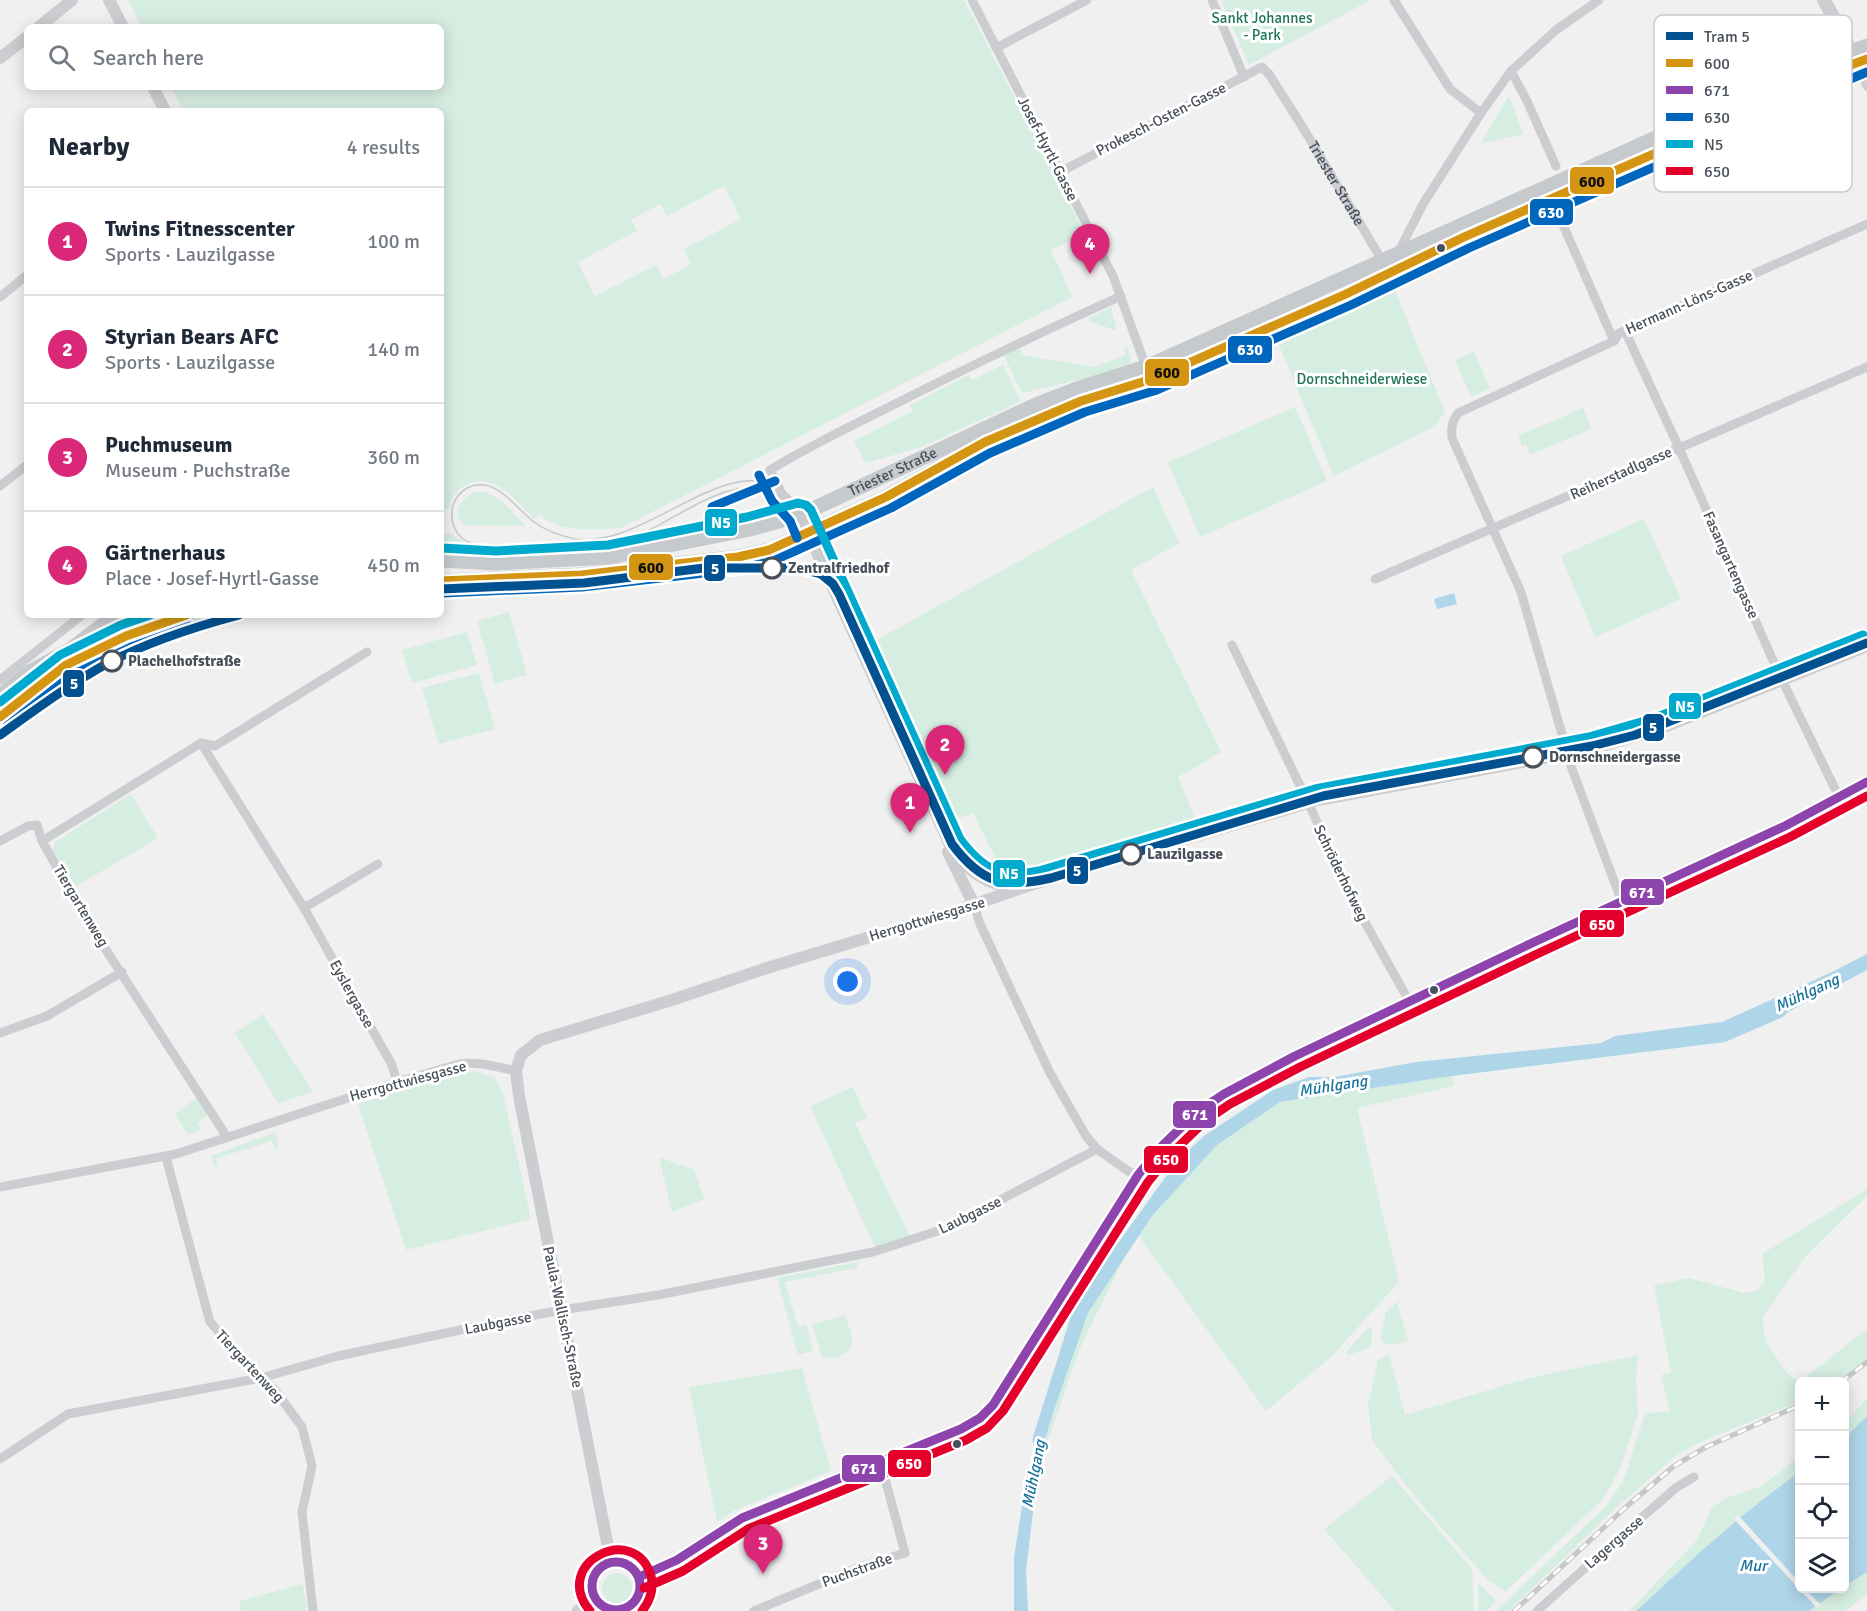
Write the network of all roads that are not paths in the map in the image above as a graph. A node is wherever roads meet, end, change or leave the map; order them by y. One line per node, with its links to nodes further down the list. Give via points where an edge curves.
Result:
1 (72, 0): 10 (street)
2 (109, 0): 11 (street)
3 (972, 0): 14 (street, Josef-Hyrtl-Gasse)
4 (1087, 0): 14 (street)
5 (1212, 0): 19 (street)
6 (1394, 0): 23 (street, via 1450,89)
7 (1599, 0): 18 (street, via 1556,30)
8 (1824, 0): 9 (main road)
9 (1833, 15)
10 (43, 24)
11 (121, 24)
12 (24, 39): 15 (street)
13 (1867, 46): 16 (main road, Triester Straße)
14 (996, 48): 27 (street, Josef-Hyrtl-Gasse)
15 (0, 58)
16 (1858, 58): 20 (street)
17 (1262, 67): 19 (street, Prokesch-Osten-Gasse); 30 (street, Triester Straße)
18 (1512, 71): 23 (street); 26 (street)
19 (1244, 77): 27 (street, Prokesch-Osten-Gasse)
20 (1867, 86)
21 (154, 90): 22 (street)
22 (164, 108)
23 (1481, 113): 30 (street)
24 (1654, 143): 30 (main road, Triester Straße, via 1487,213)
25 (1654, 154): 43 (main road, Triester Straße, via 1152,380 1080,401 985,442)
26 (1556, 166)
27 (1060, 172): 32 (street, Josef-Hyrtl-Gasse)
28 (1561, 215): 35 (street)
29 (1867, 224): 34 (street, Hermann-Löns-Gasse)
30 (1390, 259): 36 (main road, Triester Straße)
31 (24, 277): 33 (street)
32 (1121, 296): 36 (street, Josef-Hyrtl-Gasse); 41 (street, via 1023,340 796,454 770,471 782,494)
33 (0, 297)
34 (1625, 331): 35 (street, Hermann-Löns-Gasse); 38 (street, Fasangartengasse)
35 (1614, 341): 42 (street, Hermann-Löns-Gasse, via 1458,413 1453,420 1452,438)
36 (1146, 367): 41 (main road, Triester Straße, via 1041,403)
37 (1867, 367): 38 (street, Reiherstadlgasse)
38 (1679, 448): 42 (street, Reiherstadlgasse); 54 (street, Fasangartengasse)
39 (24, 467): 40 (street)
40 (0, 486)
41 (800, 515): 43 (street); 44 (main road, Triester Straße, via 609,557 496,563)
42 (1493, 529): 45 (street, Reiherstadlgasse); 58 (street, via 1521,592)
43 (808, 533): 46 (main road, Triester Straße, via 770,550 738,557 581,575); 62 (street)
44 (444, 560)
45 (1375, 579)
46 (444, 580)
47 (78, 618): 53 (street)
48 (116, 618): 55 (main road, via 28,673)
49 (177, 618): 56 (main road, via 126,636 66,665)
50 (1232, 645): 61 (street, Schröderhofweg)
51 (1867, 646): 54 (street, Herrgottwiesgasse)
52 (368, 652): 57 (street, via 215,746)
53 (0, 680)
54 (1782, 680): 58 (street, Herrgottwiesgasse, via 1635,737); 60 (street, Fasangartengasse)
55 (0, 696)
56 (0, 717)
57 (201, 743): 64 (street); 70 (street, Eyslergasse)
58 (1568, 753): 61 (street, Herrgottwiesgasse); 68 (street)
59 (1867, 782): 60 (main road)
60 (1839, 797): 68 (main road)
61 (1308, 803): 67 (street, Herrgottwiesgasse); 72 (street, Schröderhofweg, via 1352,899)
62 (939, 823): 66 (street, via 961,861); 69 (street, via 944,844)
63 (0, 841): 64 (street, Tiergartenweg, via 37,825)
64 (42, 841): 71 (street, Tiergartenweg)
65 (378, 864): 70 (street)
66 (988, 882): 67 (street); 69 (street, via 988,891)
67 (1027, 886): 69 (street, Herrgottwiesgasse)
68 (1622, 902): 72 (main road)
69 (974, 905): 74 (street, Herrgottwiesgasse, via 540,1040 521,1055); 77 (street, via 1050,1073)
70 (304, 908): 75 (street, Eyslergasse, via 392,1065)
71 (122, 972): 73 (street, via 47,1016); 76 (street, Tiergartenweg)
72 (1409, 1001): 79 (main road, via 1224,1094 1176,1131)
73 (0, 1033)
74 (516, 1071): 75 (street, Herrgottwiesgasse, via 468,1063); 81 (street, Paula-Wallisch-Straße)
75 (397, 1082): 76 (street, Herrgottwiesgasse)
76 (227, 1137): 78 (street, Herrgottwiesgasse)
77 (1097, 1149): 79 (street); 81 (street, Laubgasse, via 947,1228 873,1252)
78 (166, 1157): 80 (street, Herrgottwiesgasse); 82 (street, Tiergartenweg, via 209,1321)
79 (1138, 1175): 84 (main road, via 993,1405 961,1430)
80 (0, 1188)
81 (562, 1310): 82 (street, Laubgasse, via 338,1356); 86 (street, Paula-Wallisch-Straße)
82 (261, 1378): 83 (street, Laubgasse, via 68,1414); 90 (street, Tiergartenweg, via 302,1426 312,1466 302,1512)
83 (0, 1459)
84 (880, 1460): 87 (main road, via 742,1518 677,1560); 92 (street, Puchstraße, via 904,1553 862,1566)
85 (1694, 1477): 93 (street, Lagergasse, via 1677,1487)
86 (611, 1562): 87 (main road, via 630,1566); 88 (main road, via 598,1569 592,1580)
87 (639, 1577): 89 (main road, via 640,1593)
88 (595, 1599): 89 (main road, via 606,1609); 91 (main road)
89 (625, 1610)
90 (313, 1611)
91 (579, 1611)
92 (754, 1611)
93 (1536, 1611)

